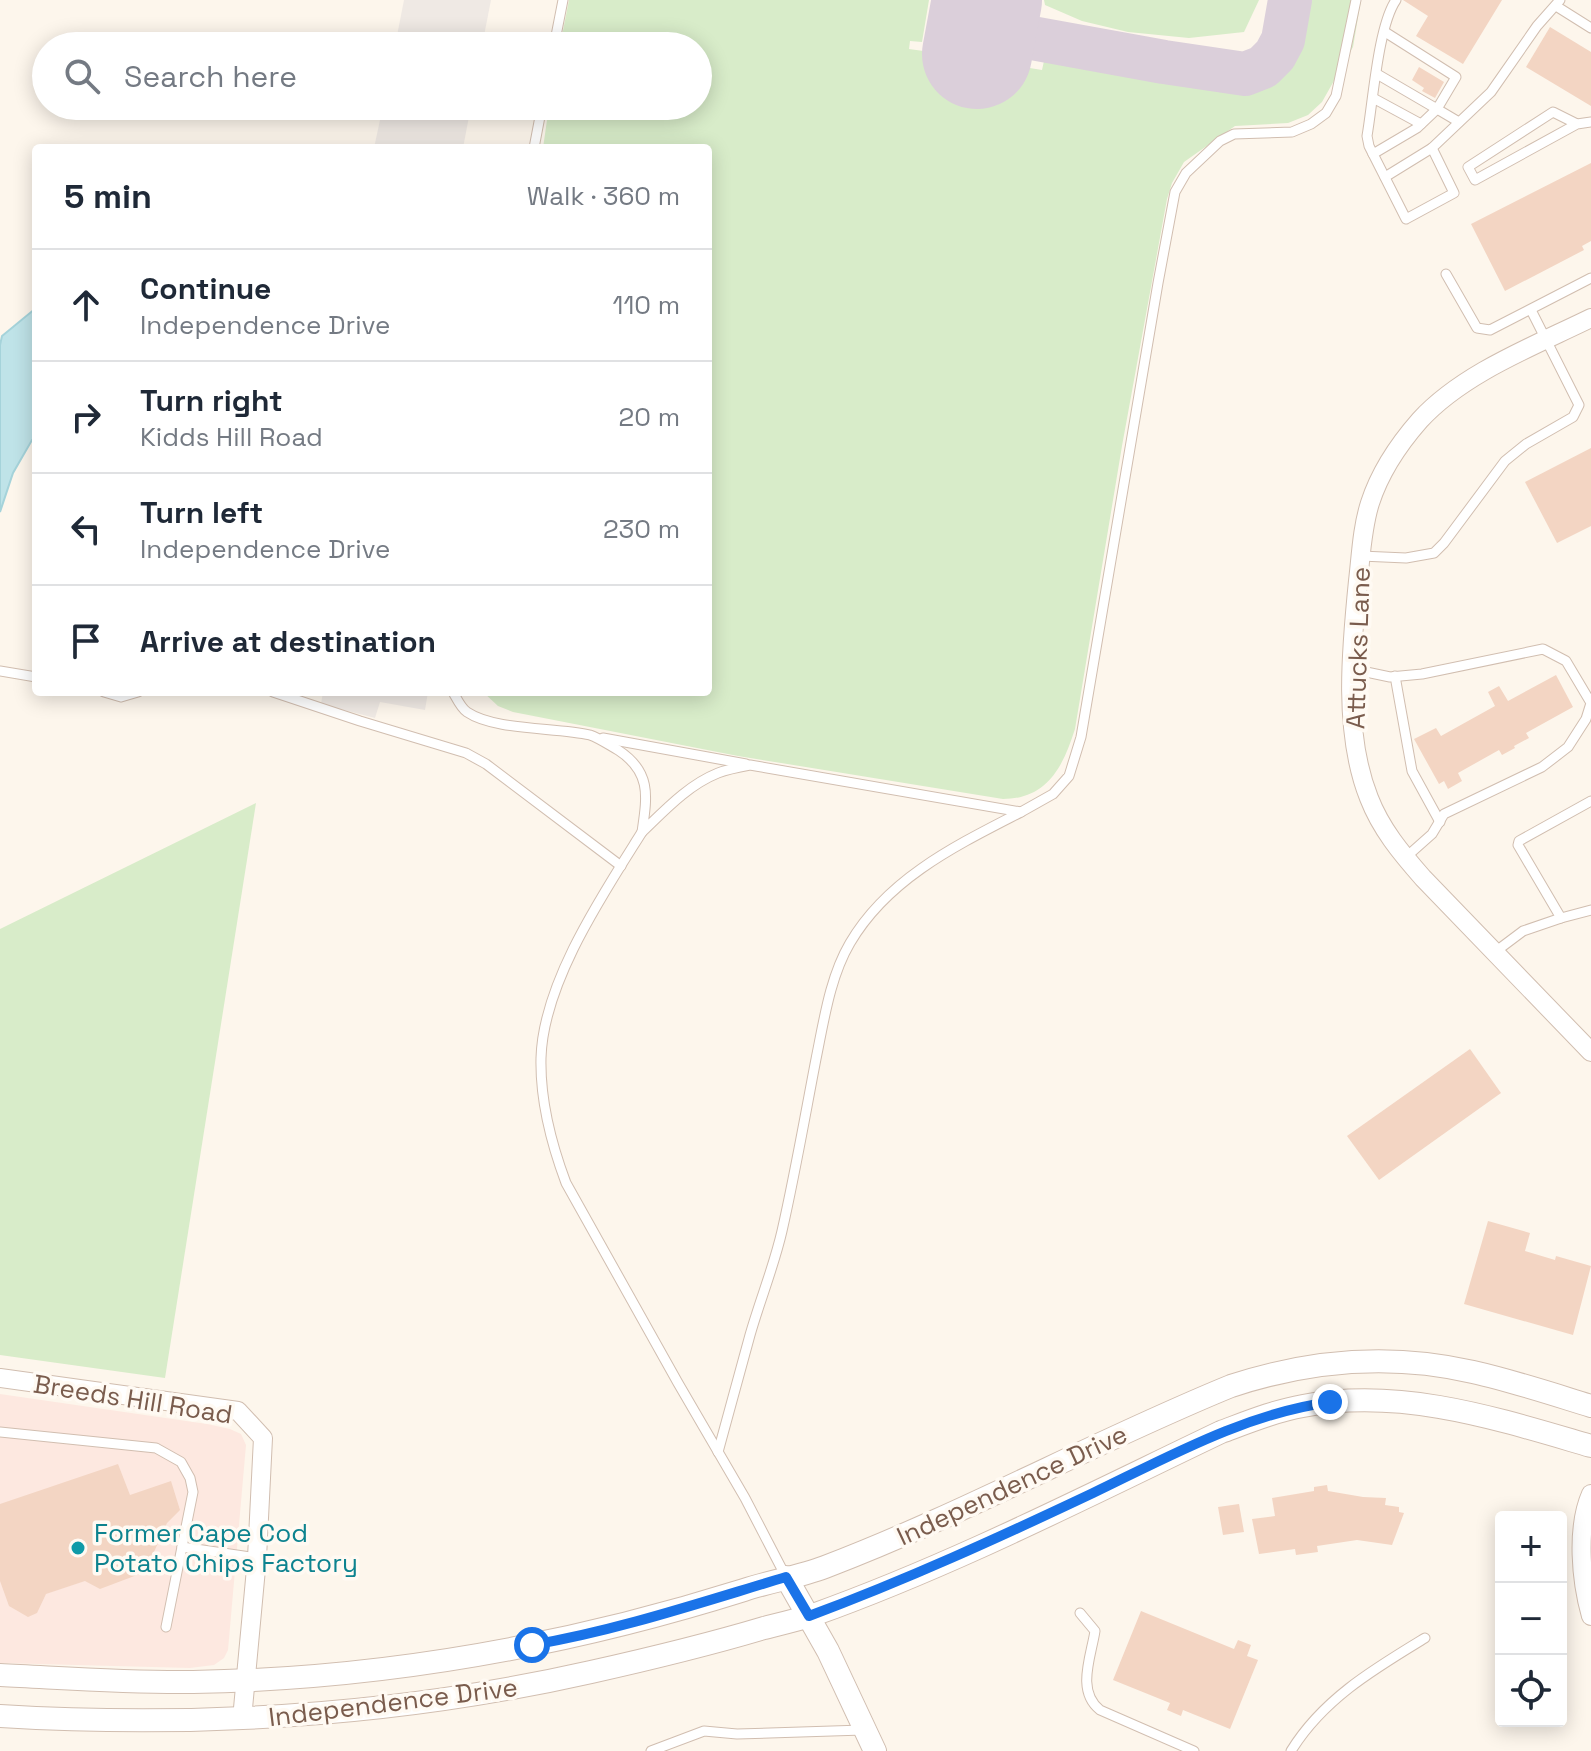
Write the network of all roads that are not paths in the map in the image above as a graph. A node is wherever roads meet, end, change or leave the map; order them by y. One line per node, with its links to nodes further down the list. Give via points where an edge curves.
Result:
1 (563, 0): 6 (lane)
2 (1356, 0): 35 (lane, via 1336,96 1326,113 1292,132 1234,134 1220,141 1186,173 1175,192 1081,737 1069,776 1053,794)
3 (1396, 0): 7 (lane)
4 (1558, 3): 5 (lane); 12 (lane, via 1491,92)
5 (1591, 28)
6 (557, 32)
7 (1385, 32): 8 (lane); 10 (lane, via 1456,77)
8 (1377, 74): 9 (lane); 10 (lane)
9 (1373, 98): 14 (lane); 18 (lane, via 1367,136)
10 (1437, 109): 12 (lane); 14 (lane)
11 (539, 120): 16 (lane)
12 (1459, 122): 17 (lane)
13 (1591, 122): 15 (lane)
14 (1421, 124): 18 (lane)
15 (1577, 124): 15 (lane, via 1475,180 1468,167 1553,112)
16 (535, 144)
17 (1432, 148): 19 (lane); 19 (lane, via 1454,193 1406,219)
18 (1373, 154): 19 (lane)
19 (1385, 177)
20 (1446, 274): 22 (lane, via 1477,328 1490,330)
21 (1591, 278): 22 (lane)
22 (1531, 310): 24 (lane)
23 (1591, 318): 24 (street, Attucks Lane)
24 (1546, 340): 25 (street, Attucks Lane, via 1481,373 1420,420 1396,451 1370,503); 25 (lane, via 1579,405 1573,417 1505,461 1434,553)
25 (1361, 556): 26 (street, Attucks Lane)
26 (1352, 669): 29 (lane); 38 (street, Attucks Lane, via 1355,746 1363,781 1384,829)
27 (0, 671): 28 (lane)
28 (32, 676)
29 (1395, 676): 36 (lane, via 1412,771); 36 (lane, via 1543,649 1566,661 1591,703 1568,747 1542,767 1444,814)
30 (285, 696): 39 (lane, via 466,753)
31 (456, 696): 32 (lane, via 466,712 481,718)
32 (593, 736): 33 (lane); 37 (lane, via 630,758 644,779)
33 (750, 765): 35 (lane); 37 (lane, via 701,781)
34 (1591, 801): 41 (lane, via 1518,843)
35 (1021, 812): 48 (lane, via 916,871 850,942 824,1018 782,1234)
36 (1440, 822): 38 (lane)
37 (642, 832): 39 (lane)
38 (1405, 858): 42 (street, Attucks Lane)
39 (621, 866): 48 (lane, via 562,972 548,1012 541,1057 543,1098 566,1183)
40 (1591, 910): 41 (lane)
41 (1561, 918): 42 (lane, via 1523,931)
42 (1495, 952): 43 (street, Attucks Lane)
43 (1591, 1052)
44 (0, 1378): 51 (street, Breeds Hill Road, via 238,1411 263,1438)
45 (1591, 1406): 52 (street, Independence Drive, via 1506,1380 1435,1366 1360,1361 1290,1369 1219,1390 885,1544)
46 (0, 1432): 50 (lane, via 156,1448 170,1455 187,1469 193,1492)
47 (1591, 1446): 54 (street, Independence Drive, via 1427,1404 1363,1401 1302,1406 1221,1432 956,1557)
48 (718, 1452): 52 (lane)
49 (1591, 1494): 55 (street, via 1582,1543)
50 (182, 1547): 51 (lane); 56 (lane)
51 (257, 1558): 59 (street, Breeds Hill Road)
52 (786, 1577): 54 (street); 59 (street, Independence Drive, via 561,1640 406,1666)
53 (1080, 1613): 65 (lane, via 1095,1631 1086,1685 1094,1705)
54 (809, 1616): 61 (street, Independence Drive, via 552,1682 416,1704); 62 (street)
55 (1591, 1616)
56 (166, 1627)
57 (1425, 1638): 66 (lane, via 1341,1694)
58 (0, 1675): 59 (street, Independence Drive)
59 (244, 1680): 61 (street, Breeds Hill Road)
60 (0, 1716): 61 (street, Independence Drive)
61 (242, 1719)
62 (866, 1730): 63 (lane, via 704,1731); 64 (street)
63 (651, 1751)
64 (875, 1751)
65 (1194, 1751)
66 (1291, 1751)

